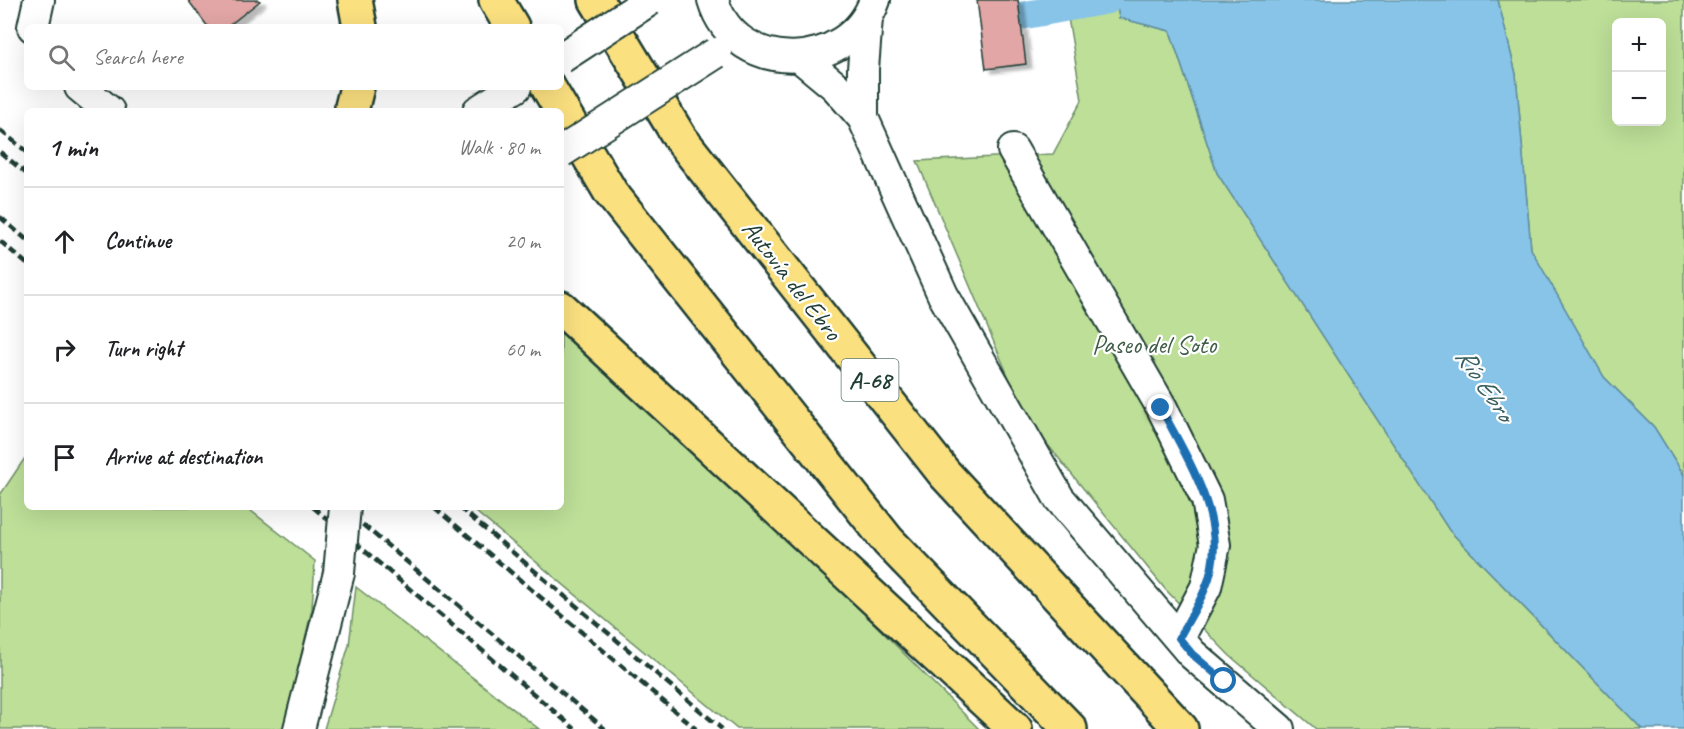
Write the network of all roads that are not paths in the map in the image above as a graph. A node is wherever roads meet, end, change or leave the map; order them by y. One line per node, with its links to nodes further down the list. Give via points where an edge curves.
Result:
1 (39, 0): 9 (street)
2 (342, 0): 10 (street)
3 (355, 0): 11 (highway)
4 (496, 0): 12 (highway)
5 (596, 0): 32 (highway, Autovía del Ebro / A-68, via 680,138 944,473)
6 (650, 0): 14 (street, bridge)
7 (713, 0): 13 (street, via 723,21)
8 (871, 9): 15 (street, via 854,34 839,45); 23 (street, via 862,69)
9 (34, 24)
10 (347, 24)
11 (359, 24)
12 (510, 24)
13 (748, 45): 15 (street, via 765,53); 24 (street, bridge, via 716,53)
14 (564, 56)
15 (801, 58): 23 (street, via 836,87)
16 (84, 90): 19 (street)
17 (511, 90): 20 (street)
18 (550, 90): 21 (highway)
19 (105, 108)
20 (483, 108)
21 (560, 108)
22 (564, 114): 31 (highway, via 611,193 888,541)
23 (862, 118): 28 (street, via 943,295 1059,498)
24 (564, 150)
25 (1013, 150): 28 (street, via 1161,408 1207,500 1215,545 1206,587)
26 (564, 311): 30 (highway)
27 (345, 510): 29 (street, bridge, via 339,573)
28 (1179, 638): 33 (street, via 1192,654)
29 (299, 729)
30 (1016, 729)
31 (1070, 729)
32 (1182, 729)
33 (1280, 729)

